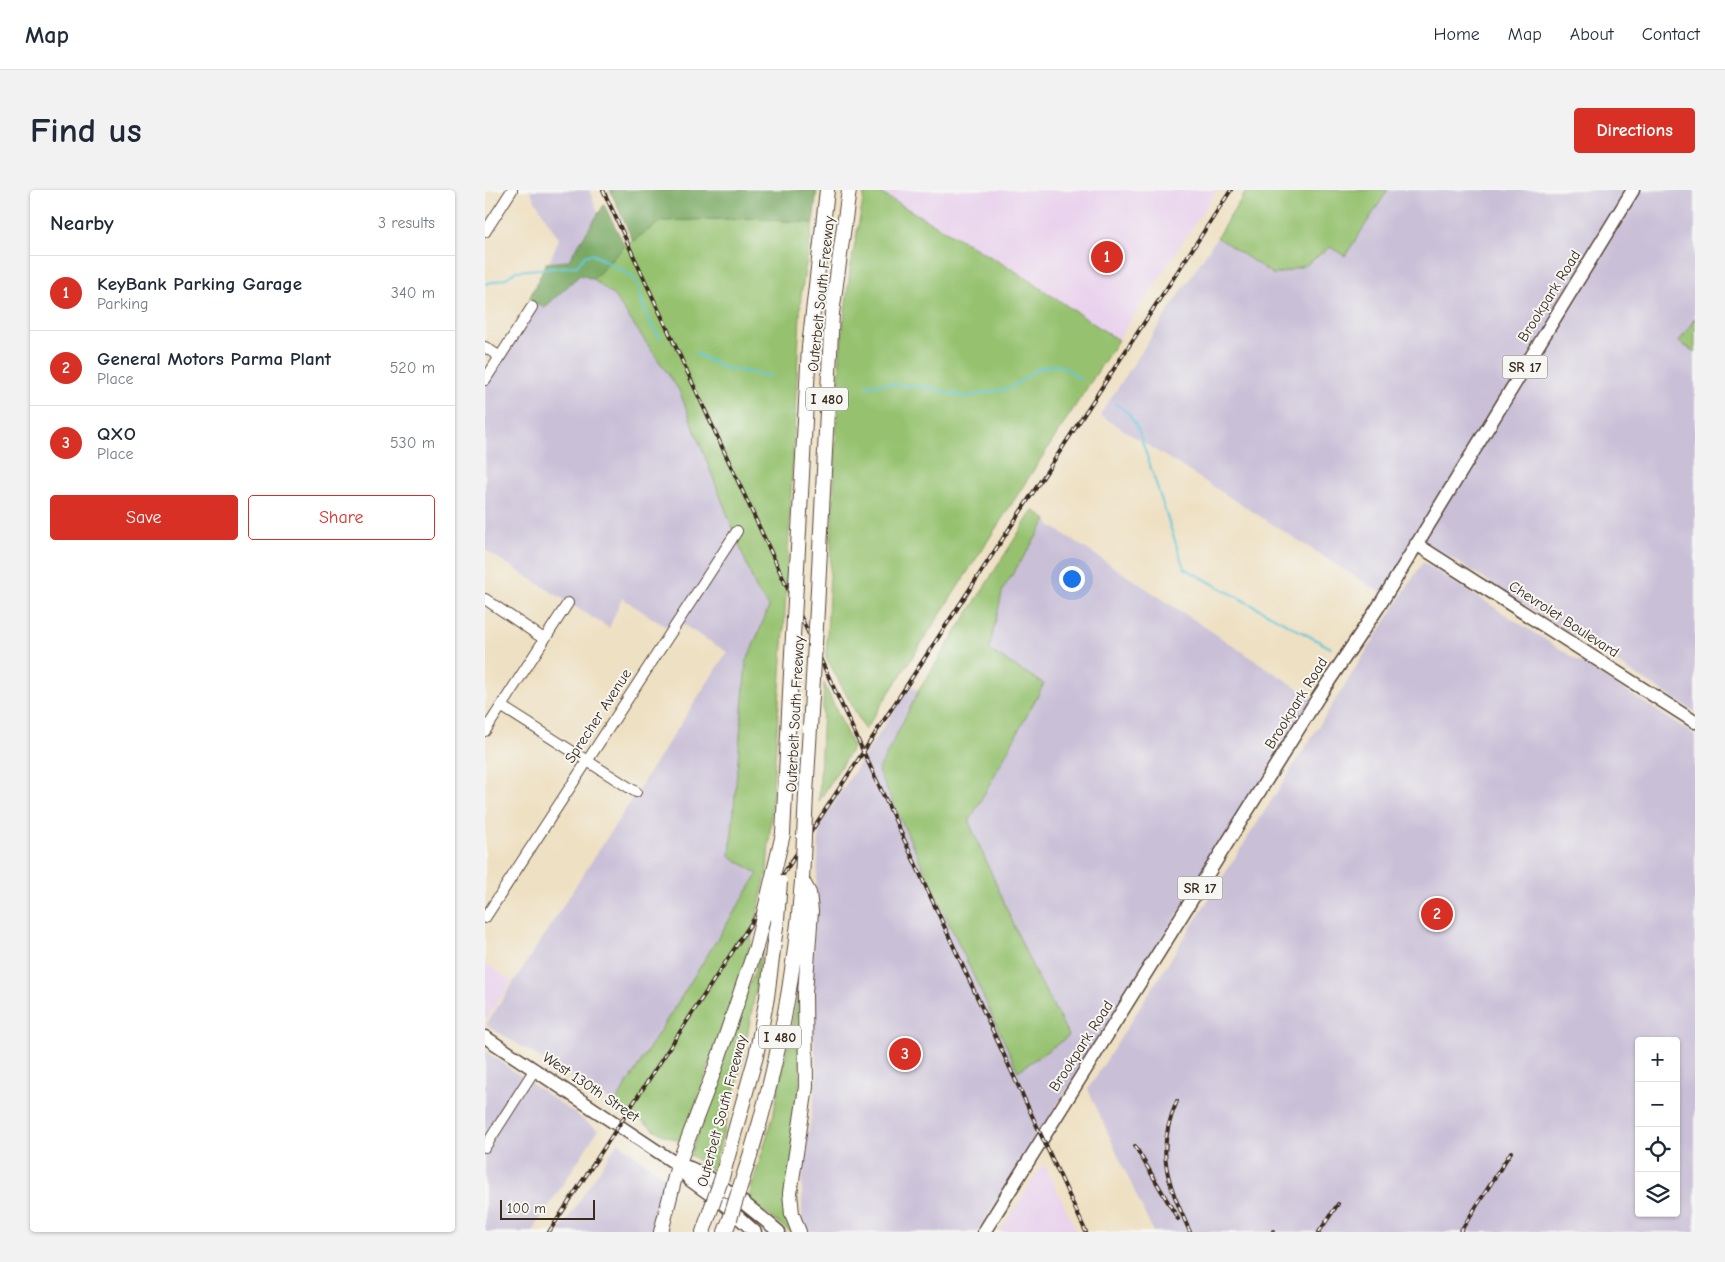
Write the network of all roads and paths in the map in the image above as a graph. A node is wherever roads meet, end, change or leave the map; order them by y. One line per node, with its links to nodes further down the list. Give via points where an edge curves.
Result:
1 (512, 190): 5 (street)
2 (827, 190): 20 (highway, Outerbelt South Freeway / I 480, bridge, via 809,347)
3 (849, 190): 21 (highway, Outerbelt South Freeway / I 480, bridge, via 833,313)
4 (1633, 190): 11 (main road, Brookpark Road / SR 17)
5 (485, 232)
6 (532, 307): 8 (street)
7 (485, 347): 8 (street)
8 (500, 357): 9 (street)
9 (485, 380)
10 (737, 531): 18 (street, Sprecher Avenue)
11 (1416, 544): 16 (main road, Chevrolet Boulevard); 33 (main road, Brookpark Road / SR 17)
12 (485, 599): 14 (street)
13 (568, 603): 14 (street)
14 (545, 639): 15 (street)
15 (501, 706): 17 (street); 18 (street)
16 (1695, 722)
17 (485, 731)
18 (587, 760): 19 (street); 22 (street, Sprecher Avenue)
19 (636, 792)
20 (783, 832): 26 (highway, bridge, via 756,947); 29 (highway, Outerbelt South Freeway / I 480, bridge, via 767,997 755,1056 722,1177)
21 (802, 880): 27 (highway, Outerbelt South Freeway / I 480, bridge, via 786,1009 772,1076); 32 (highway, via 809,893 811,911 805,993 805,1095 790,1192 792,1214)
22 (485, 918)
23 (485, 1037): 24 (main road, West 130th Street)
24 (535, 1069): 25 (street); 26 (main road, West 130th Street)
25 (485, 1147)
26 (679, 1165): 28 (highway); 30 (main road, West 130th Street, via 690,1180); 31 (main road, West 130th Street, via 691,1167 710,1179)
27 (727, 1226)
28 (661, 1232)
29 (703, 1232)
30 (755, 1232)
31 (779, 1232)
32 (799, 1232)
33 (983, 1232)

